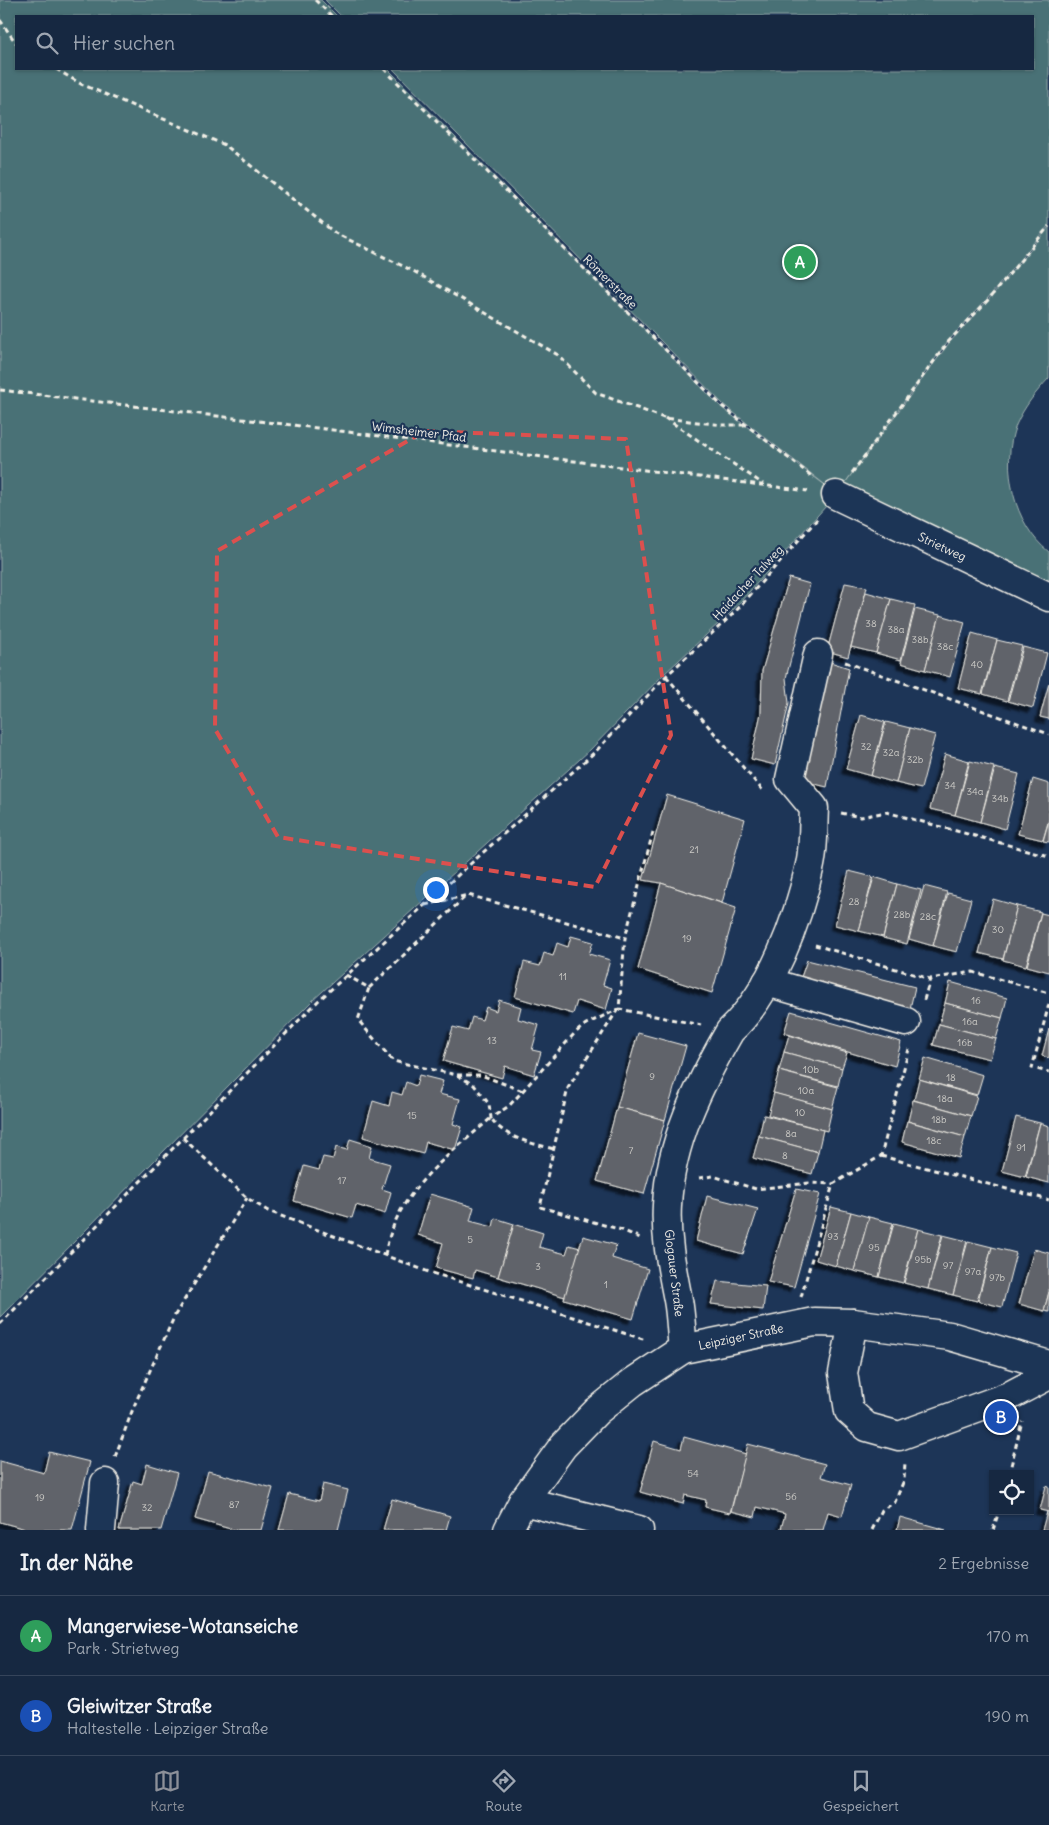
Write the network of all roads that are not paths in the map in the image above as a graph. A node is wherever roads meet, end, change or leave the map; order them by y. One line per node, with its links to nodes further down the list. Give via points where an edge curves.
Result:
1 (836, 495): 2 (street, Strietweg)
2 (1049, 597)
3 (818, 654): 4 (street, Glogauer Straße, via 790,780 814,808 811,864 788,937)
4 (767, 982): 5 (street); 7 (street, Glogauer Straße, via 730,1031 687,1112 670,1181 667,1206 670,1256 679,1301)
5 (913, 1025)
6 (853, 1323): 7 (street, Leipziger Straße, via 814,1322); 8 (street, Leipziger Straße, via 950,1336); 8 (street, via 842,1373 849,1411 867,1427 899,1436 1009,1396)
7 (683, 1349): 10 (street, Leipziger Straße, via 597,1411 563,1446)
8 (1043, 1374)
9 (105, 1483): 11 (street)
10 (523, 1501): 12 (street, Leipziger Straße); 13 (street)
11 (101, 1530)
12 (508, 1530)
13 (639, 1530)

